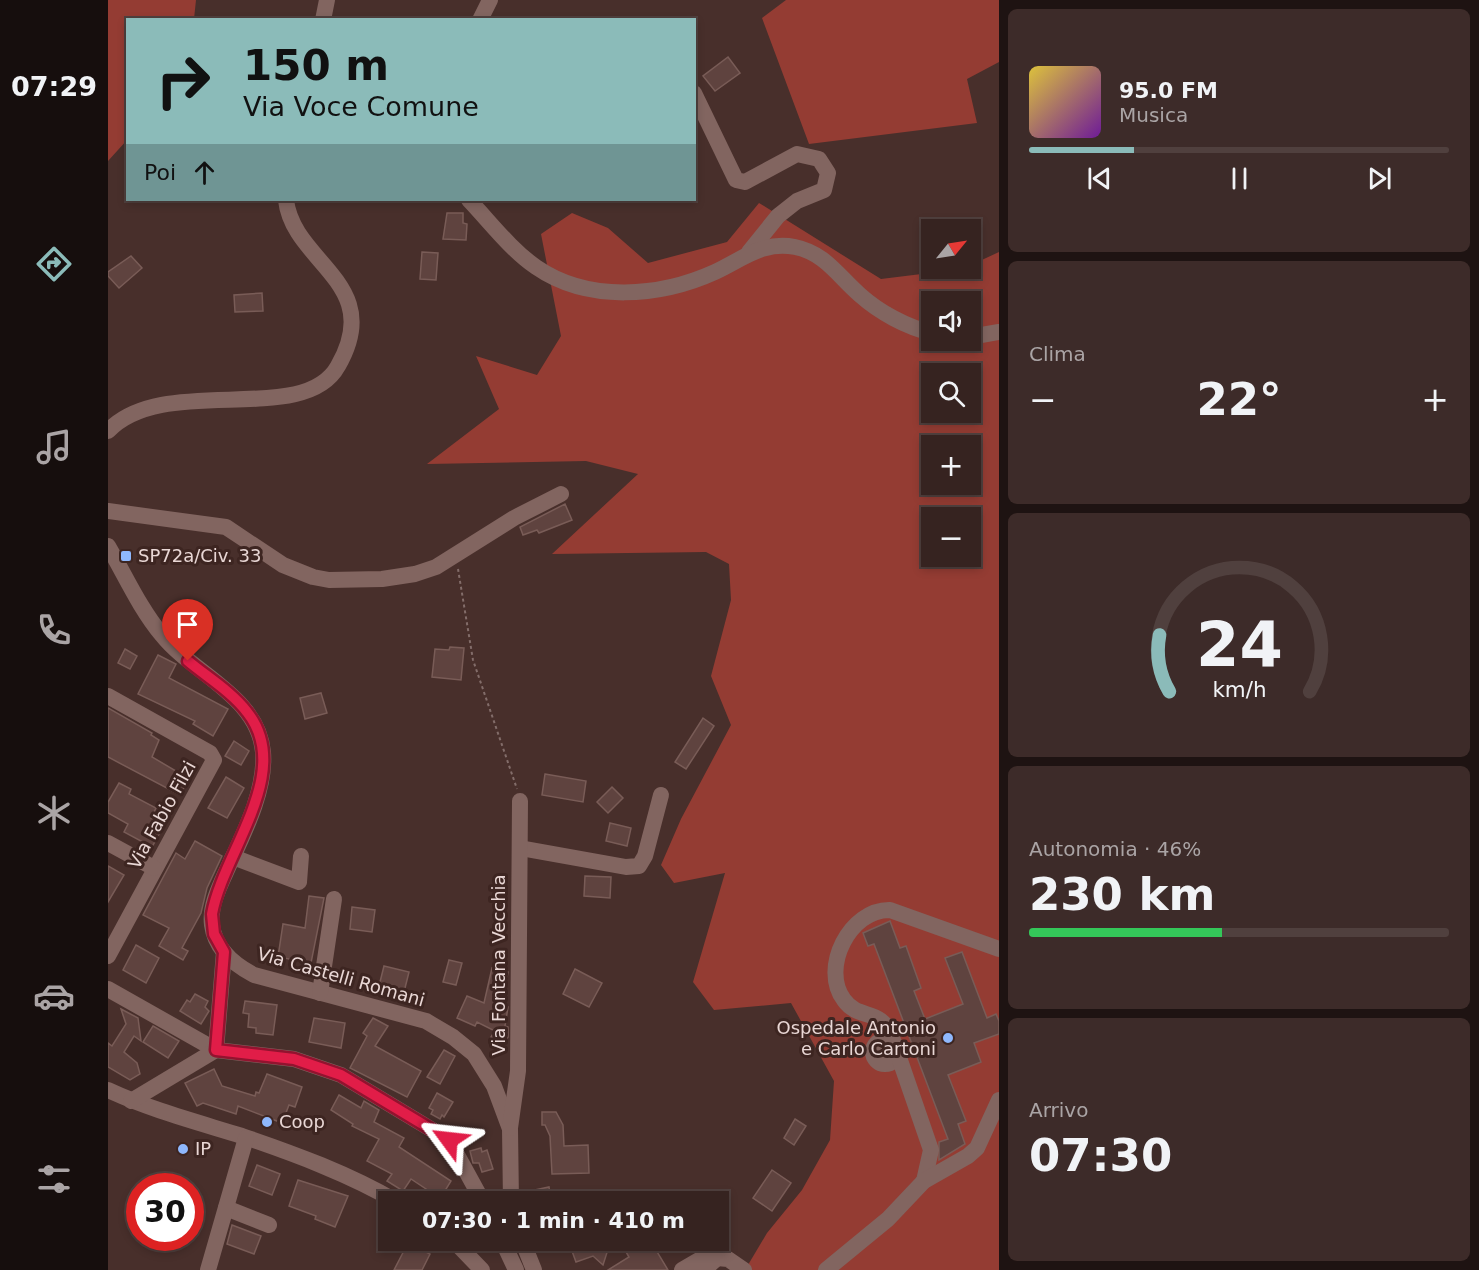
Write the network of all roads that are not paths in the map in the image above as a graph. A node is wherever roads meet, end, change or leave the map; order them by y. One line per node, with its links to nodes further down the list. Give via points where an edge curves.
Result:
1 (327, 0): 3 (street)
2 (490, 0): 4 (street)
3 (323, 18)
4 (481, 18)
5 (696, 97): 8 (street, via 736,180 745,182 797,154 819,159 828,173 824,190 797,201 778,216)
6 (285, 201): 12 (street, via 295,225 342,288 351,312 349,341 335,372 320,385 290,396 158,404 128,415)
7 (470, 201): 8 (street, via 534,266 554,279 587,289 622,292 671,287 705,276)
8 (749, 252): 9 (street, via 778,245 821,257 873,305)
9 (921, 330)
10 (999, 332): 11 (street)
11 (981, 335)
12 (108, 431)
13 (561, 494): 14 (street, via 514,518 456,556 415,574 382,579 324,579 298,573 226,527)
14 (108, 511)
15 (108, 546): 22 (street, Via Castelli Romani, via 163,637 242,705 258,730 263,760 259,789)
16 (108, 696): 23 (street, Via Fabio Filzi, via 214,757)
17 (661, 795): 20 (street, via 644,859 634,867)
18 (520, 801): 20 (street, Via Fontana Vecchia)
19 (108, 843): 23 (street)
20 (520, 848): 34 (street, Via Fontana Vecchia, via 518,1071)
21 (301, 856): 22 (street, via 299,882)
22 (233, 857): 26 (street, Via Castelli Romani, via 212,914 214,934)
23 (154, 868): 27 (street, Via Fabio Filzi)
24 (334, 899): 29 (street)
25 (999, 949): 36 (street, via 890,910 870,914 854,925 840,950 838,992 854,1010 873,1015 888,1025 931,1150)
26 (224, 952): 29 (street, Via Castelli Romani, via 254,975); 30 (street)
27 (108, 956)
28 (108, 989): 30 (street)
29 (320, 993): 34 (street, Via Castelli Romani, via 426,1021 453,1037 474,1054 494,1086)
30 (216, 1050): 33 (street); 37 (street, via 294,1059 341,1075 449,1140)
31 (108, 1090): 33 (street)
32 (999, 1100): 36 (street, via 977,1148)
33 (131, 1101): 35 (street)
34 (510, 1129): 38 (street, Via Castelli Romani)
35 (246, 1138): 39 (street, via 339,1172); 40 (street)
36 (924, 1181): 55 (street, via 888,1219)
37 (477, 1191)
38 (511, 1191)
39 (378, 1192)
40 (226, 1208): 41 (street); 47 (street)
41 (269, 1225)
42 (464, 1251): 48 (street)
43 (507, 1251): 49 (street)
44 (524, 1251): 50 (street)
45 (526, 1251): 51 (street)
46 (717, 1258): 52 (street, via 706,1256); 53 (street); 54 (street, via 728,1259)
47 (208, 1270)
48 (482, 1270)
49 (516, 1270)
50 (527, 1270)
51 (534, 1270)
52 (682, 1270)
53 (704, 1270)
54 (744, 1270)
55 (826, 1270)

